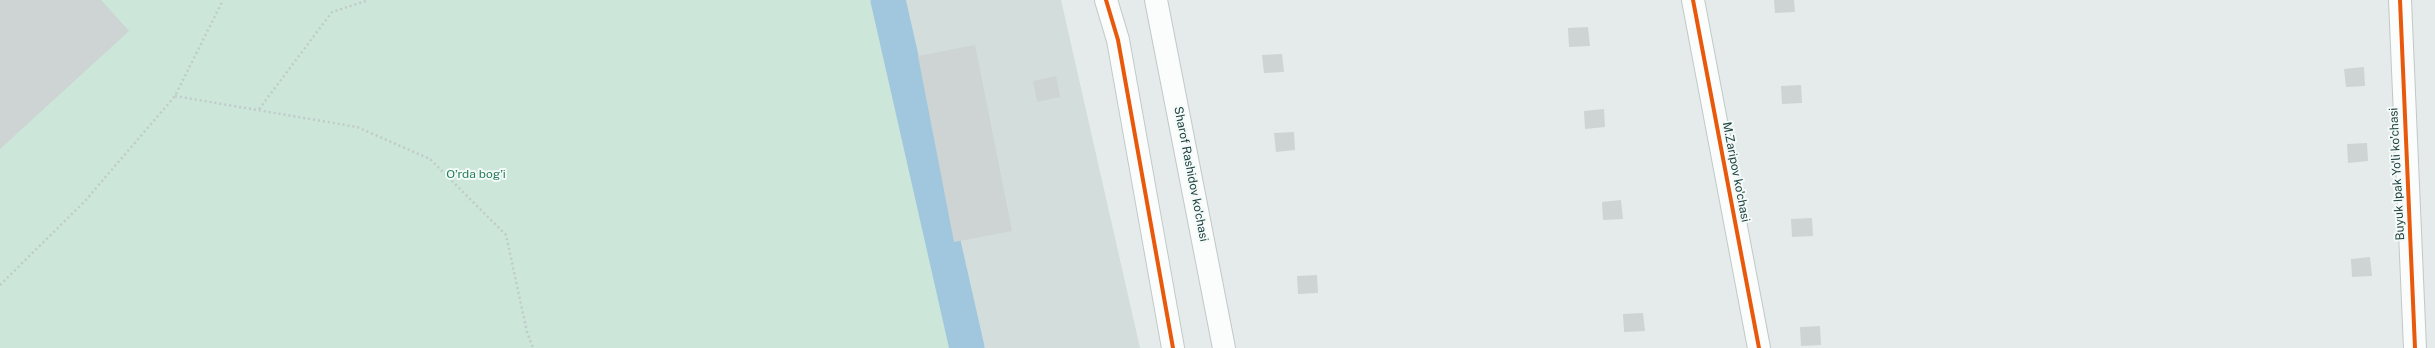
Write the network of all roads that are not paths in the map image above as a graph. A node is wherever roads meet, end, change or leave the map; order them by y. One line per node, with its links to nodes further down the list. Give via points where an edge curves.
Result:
1 (1106, 0): 5 (street, via 1118,40)
2 (1156, 0): 6 (street, Sharof Rashidov ko'chasi)
3 (1693, 0): 7 (street, M.Zaripov ko'chasi)
4 (2400, 0): 8 (street, Buyuk Ipak Yo'li ko'chasi)
5 (1173, 348)
6 (1224, 348)
7 (1759, 348)
8 (2415, 348)

